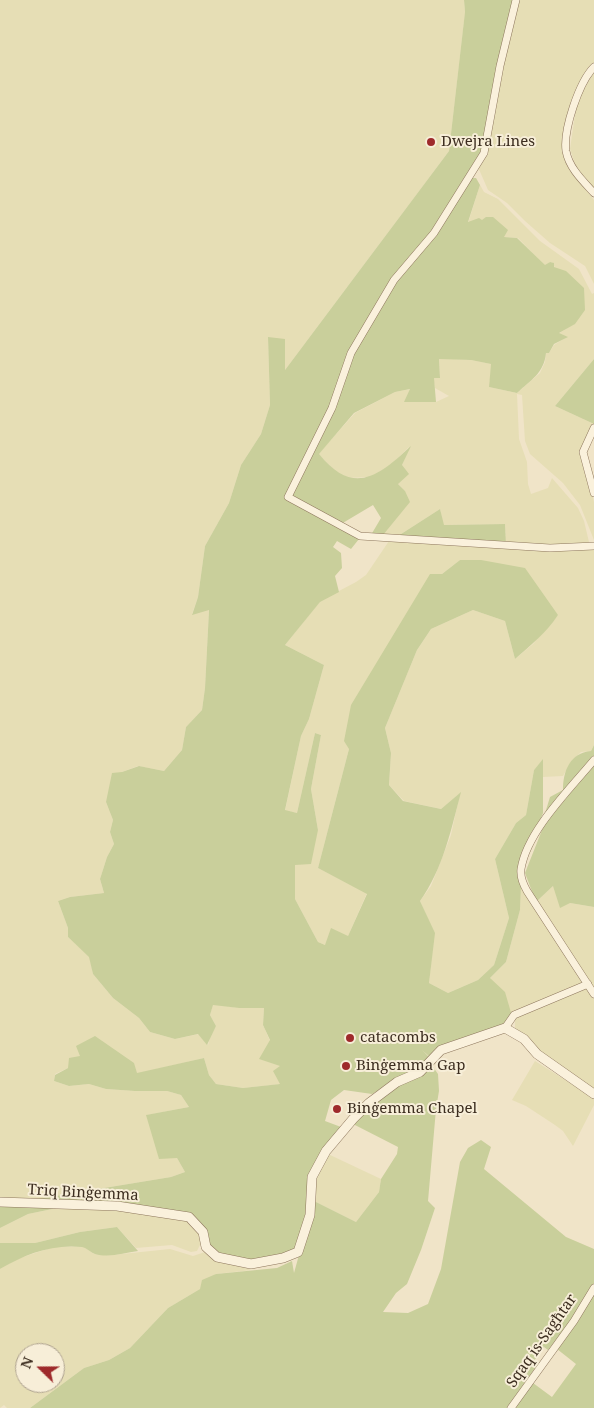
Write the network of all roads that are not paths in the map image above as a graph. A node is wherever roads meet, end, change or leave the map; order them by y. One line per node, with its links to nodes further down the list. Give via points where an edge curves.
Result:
1 (516, 0): 6 (street, via 484,153 434,233 394,280 351,353 332,408 288,497 360,536 550,548)
2 (594, 67): 3 (street, via 574,100 566,150 580,178)
3 (594, 193)
4 (594, 428): 5 (street, via 584,452)
5 (594, 493)
6 (594, 546)
7 (594, 760): 8 (street, via 539,827 521,868 521,880 527,891)
8 (588, 984): 9 (street); 10 (street, via 514,1015)
9 (594, 994)
10 (505, 1028): 11 (street); 12 (street, Triq Binġemma, via 441,1050 420,1072 397,1082 353,1119 326,1151 312,1177 310,1215 298,1252 283,1258 251,1264 218,1257 206,1247 203,1232 189,1217 117,1206)
11 (594, 1094)
12 (0, 1202)
13 (594, 1288): 14 (street, Sqaq is-Sagħtar)
14 (511, 1408)

